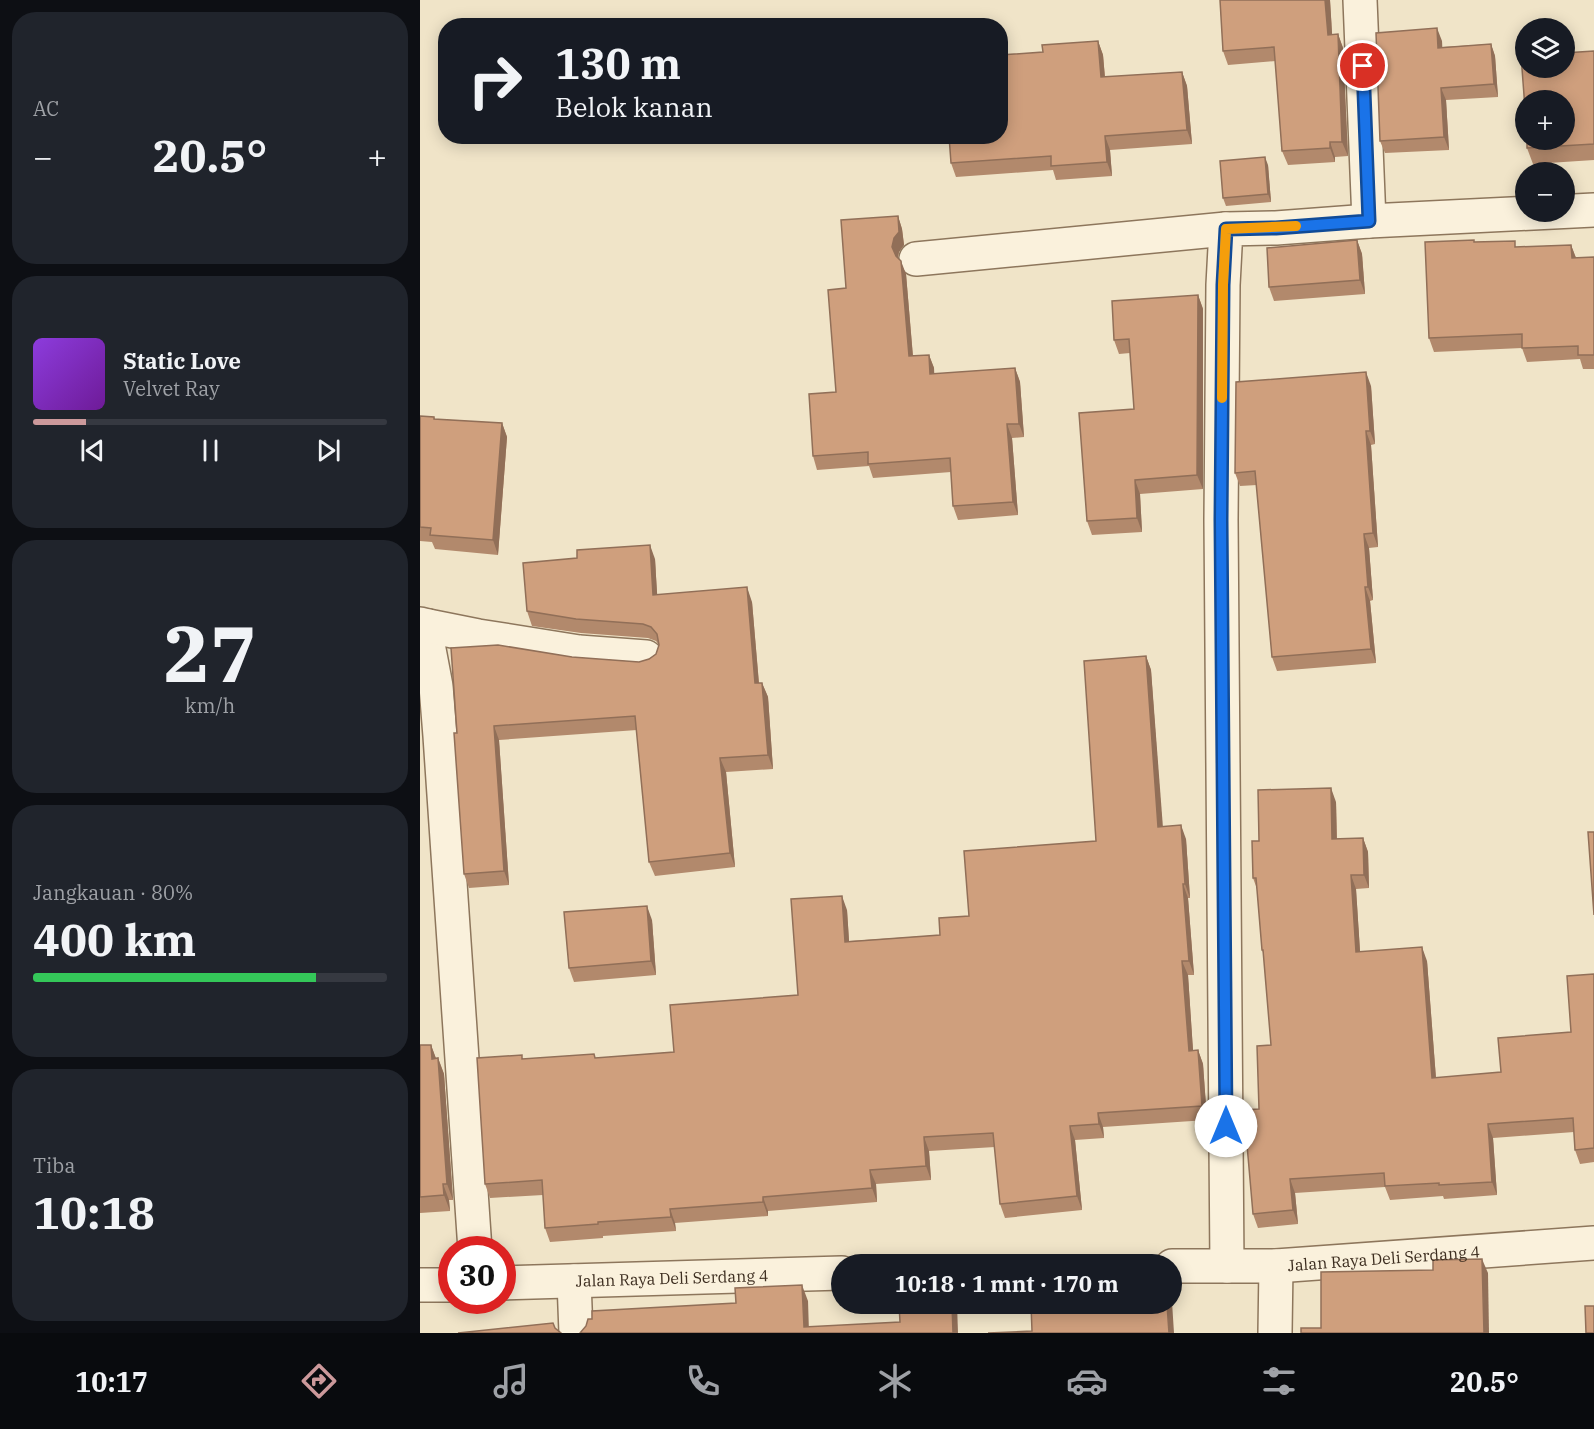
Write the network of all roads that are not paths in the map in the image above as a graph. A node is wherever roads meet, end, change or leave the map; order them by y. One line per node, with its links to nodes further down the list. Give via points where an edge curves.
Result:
1 (1360, 0): 3 (street)
2 (1594, 210): 3 (street)
3 (1369, 221): 4 (street)
4 (1226, 229): 5 (street); 11 (street, via 1221,532)
5 (916, 259)
6 (424, 625): 7 (street, via 579,652); 8 (street, via 436,686)
7 (646, 657)
8 (474, 1236)
9 (1594, 1243): 12 (street, Jalan Raya Deli Serdang 4)
10 (1182, 1266): 11 (street, Jalan Raya Deli Serdang 4)
11 (1227, 1266): 12 (street, Jalan Raya Deli Serdang 4)
12 (1276, 1266): 19 (street)
13 (831, 1273): 14 (street, Jalan Raya Deli Serdang 4)
14 (574, 1281): 15 (street, Jalan Raya Deli Serdang 4); 18 (street)
15 (516, 1283)
16 (438, 1285): 17 (street)
17 (420, 1286)
18 (576, 1333)
19 (1275, 1333)

